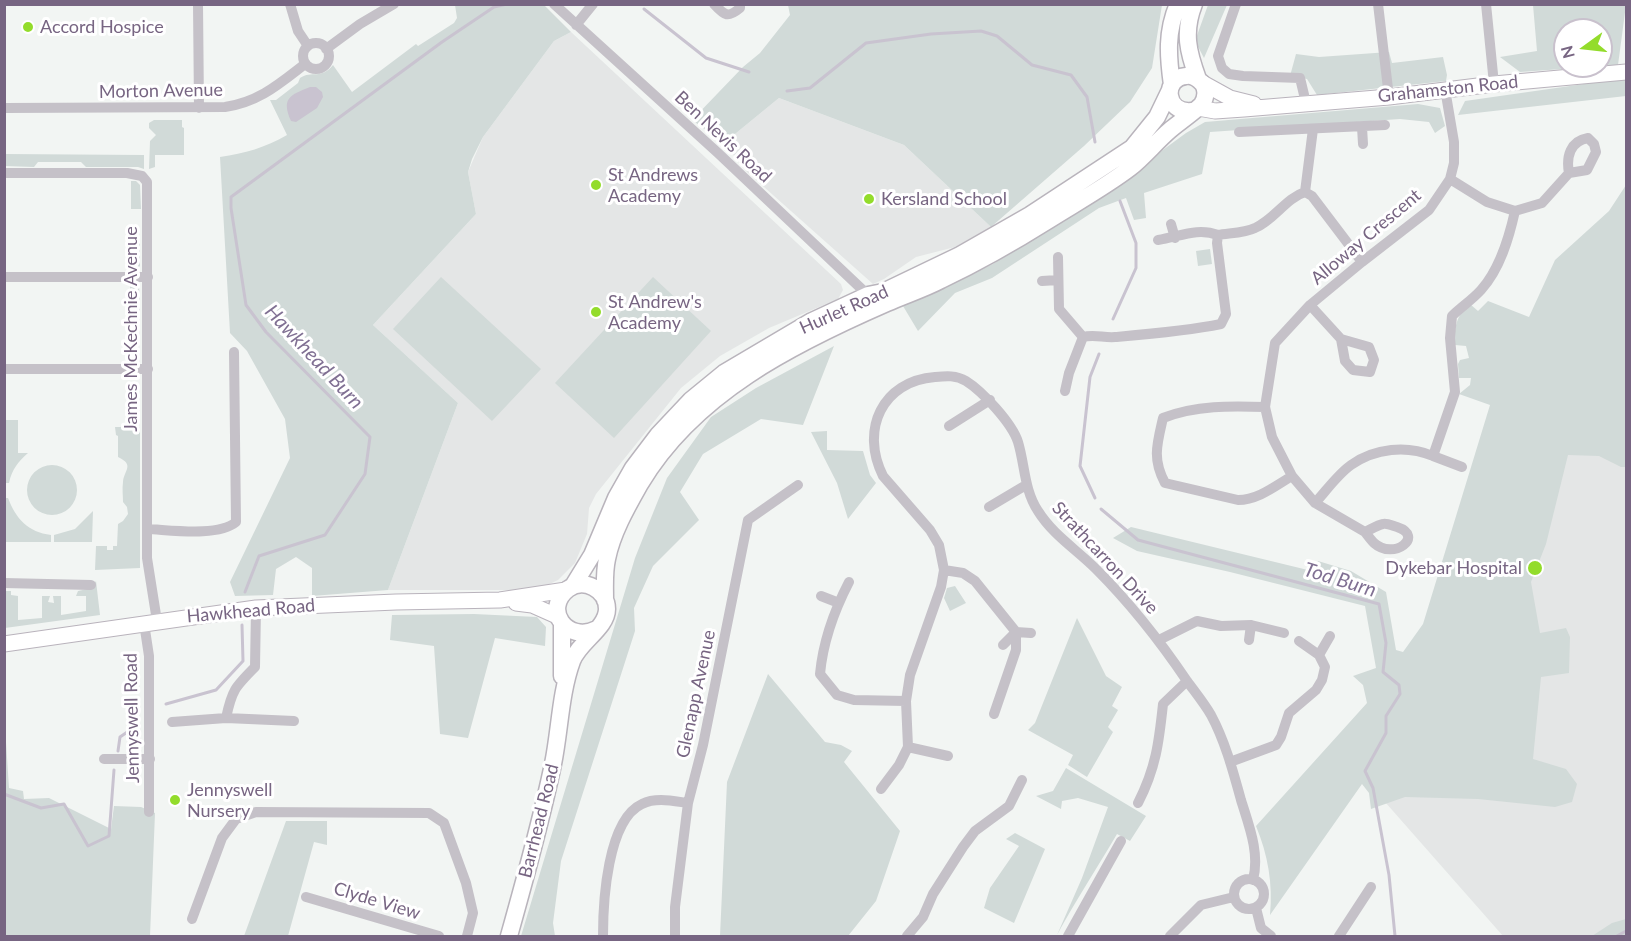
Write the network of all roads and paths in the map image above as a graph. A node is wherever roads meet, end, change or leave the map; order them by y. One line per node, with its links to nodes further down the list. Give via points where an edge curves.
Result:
1 (198, 4): 26 (street)
2 (290, 4): 14 (street, via 298,32)
3 (394, 4): 15 (street)
4 (554, 4): 13 (street, Ben Nevis Road)
5 (593, 4): 13 (street)
6 (714, 4): 7 (street, via 729,15)
7 (741, 4)
8 (1178, 4): 20 (main road, via 1168,41)
9 (1194, 4): 18 (main road, via 1186,34)
10 (1236, 4): 23 (street, via 1218,56 1222,68 1236,75 1300,78)
11 (1378, 4): 22 (street)
12 (1486, 4): 19 (street)
13 (576, 25): 48 (street, Ben Nevis Road)
14 (308, 46): 15 (street, via 318,44); 16 (street, via 303,54)
15 (326, 48): 16 (street, via 328,58 323,67 314,69)
16 (305, 64): 26 (street, Morton Avenue, via 262,96 242,105)
17 (1626, 72): 19 (street, Grahamston Road)
18 (1200, 81): 20 (main road, via 1186,76 1175,80); 24 (street, Grahamston Road, via 1230,98); 27 (main road, via 1205,99)
19 (1494, 84): 21 (street, Grahamston Road)
20 (1171, 88): 27 (main road, via 1175,107); 48 (main road, Hurlet Road, via 1157,117 1132,148 1002,232 883,292)
21 (1445, 89): 22 (street, Grahamston Road); 35 (street, Alloway Crescent, via 1454,142)
22 (1389, 97): 23 (street, Grahamston Road)
23 (1306, 103): 24 (street, Grahamston Road)
24 (1269, 106): 27 (street, Grahamston Road)
25 (5, 108): 26 (street, Morton Avenue)
26 (199, 108)
27 (1195, 110): 75 (main road, Hurlet Road, via 1130,168 1027,233 939,281 837,326 758,368 709,404 661,453 627,508 606,560)
28 (1385, 125): 29 (street)
29 (1362, 127): 30 (street); 32 (street)
30 (1313, 129): 31 (street); 36 (street)
31 (1239, 132)
32 (1363, 144)
33 (4, 173): 45 (street, James McKechnie Avenue, via 142,176 147,182)
34 (1569, 173): 37 (street, via 1542,203)
35 (1450, 179): 37 (street, via 1487,202); 43 (street, Alloway Crescent, via 1430,210)
36 (1305, 192): 39 (street, via 1255,229); 43 (street)
37 (1515, 212): 59 (street, via 1508,240 1492,275 1452,316 1455,392)
38 (1171, 225): 40 (street)
39 (1218, 235): 40 (street, via 1193,231); 50 (street, via 1226,314 1221,324 1112,338)
40 (1175, 238): 41 (street)
41 (1158, 240)
42 (1058, 257): 46 (street)
43 (1362, 262): 49 (street, Alloway Crescent)
44 (4, 277): 45 (street)
45 (148, 277): 54 (street, James McKechnie Avenue)
46 (1058, 280): 47 (street); 50 (street, via 1059,309)
47 (1042, 281)
48 (868, 295): 72 (main road, Hurlet Road, via 749,357 691,400 633,468 592,555)
49 (1310, 305): 51 (street, Alloway Crescent); 57 (street, Alloway Crescent, via 1275,343)
50 (1083, 337): 55 (street)
51 (1341, 339)
52 (234, 352): 66 (street, via 236,522 216,530)
53 (4, 369): 54 (street)
54 (148, 369): 66 (street, James McKechnie Avenue)
55 (1065, 391)
56 (990, 400): 58 (street); 63 (street, Strathcarron Drive, via 1018,440); 68 (street, Strathcarron Drive, via 952,375 924,378 902,386 885,403 874,425 873,448 879,468 930,530 939,546)
57 (1265, 407): 61 (street, Alloway Crescent, via 1272,437); 61 (street, via 1214,407 1180,411 1163,418 1156,468 1165,483 1238,500 1259,496)
58 (949, 426)
59 (1433, 456): 60 (street); 64 (street, via 1419,449 1379,452 1351,465)
60 (1462, 467)
61 (1292, 476): 64 (street, Alloway Crescent)
62 (798, 485): 106 (street, Glenapp Avenue, via 748,520)
63 (1026, 485): 65 (street); 86 (street, Strathcarron Drive, via 1036,510 1051,529 1096,569)
64 (1315, 503): 67 (street, Alloway Crescent)
65 (989, 507)
66 (147, 529): 79 (street, James McKechnie Avenue)
67 (1365, 532)
68 (944, 570): 82 (street, via 975,580); 93 (street, Strathcarron Drive, via 910,675)
69 (849, 582): 76 (street)
70 (4, 583): 71 (street)
71 (91, 585)
72 (569, 588): 74 (street, Hawkhead Road); 75 (main road, via 588,585); 78 (main road, via 558,604)
73 (821, 596): 76 (street)
74 (500, 600): 77 (street, Hawkhead Road); 78 (street, Hawkhead Road, via 532,605)
75 (605, 600): 81 (main road, via 606,616)
76 (839, 603): 93 (street, via 824,646 820,675 837,695 854,700)
77 (256, 608): 79 (street, Hawkhead Road); 96 (street, via 255,667 236,686)
78 (561, 621): 81 (main road, via 572,632 581,634); 94 (main road, Barrhead Road)
79 (151, 622): 89 (street, Hawkhead Road); 102 (street, Jennyswell Road)
80 (1251, 625): 84 (street); 86 (street, via 1221,626 1197,621); 87 (street)
81 (597, 629): 94 (main road, Barrhead Road, via 581,644 572,660)
82 (1016, 632): 83 (street); 90 (street); 95 (street, via 1016,650)
83 (1031, 633)
84 (1284, 633)
85 (1330, 636): 91 (street)
86 (1159, 640): 92 (street, Strathcarron Drive)
87 (1249, 640)
88 (1299, 640): 91 (street)
89 (4, 644)
90 (1003, 645)
91 (1319, 655): 103 (street, via 1325,667 1323,680 1289,713 1276,745)
92 (1187, 681): 103 (street, Strathcarron Drive, via 1211,715); 107 (street, via 1163,704 1159,747)
93 (906, 701): 99 (street, Strathcarron Drive)
94 (561, 704): 118 (main road, Barrhead Road, via 554,762)
95 (994, 714)
96 (226, 718): 97 (street); 98 (street)
97 (294, 721)
98 (172, 722)
99 (908, 747): 100 (street); 105 (street)
100 (948, 756)
101 (104, 759): 102 (street)
102 (150, 759): 108 (street, Jennyswell Road)
103 (1230, 762): 110 (street, Strathcarron Drive, via 1252,839 1256,866)
104 (1023, 780): 121 (street, via 1009,806 975,831 963,847 923,917)
105 (881, 789)
106 (688, 803): 119 (street, via 644,803 633,810 620,828 603,907); 120 (street, Glenapp Avenue)
107 (1138, 803)
108 (149, 812)
109 (1121, 842): 122 (street)
110 (1253, 879): 113 (street, via 1239,883); 114 (street, via 1262,886 1264,895)
111 (1371, 887): 125 (street)
112 (306, 897): 116 (street, Clyde View)
113 (1234, 897): 114 (street, via 1244,909); 123 (street, via 1201,905)
114 (1256, 908): 124 (street, via 1262,928)
115 (192, 919): 117 (street, via 222,838 236,819 256,812 429,813 444,823 466,883 473,913)
116 (439, 936)
117 (466, 936)
118 (509, 936)
119 (603, 936)
120 (675, 936)
121 (907, 936)
122 (1068, 936)
123 (1170, 936)
124 (1271, 936)
125 (1339, 936)

